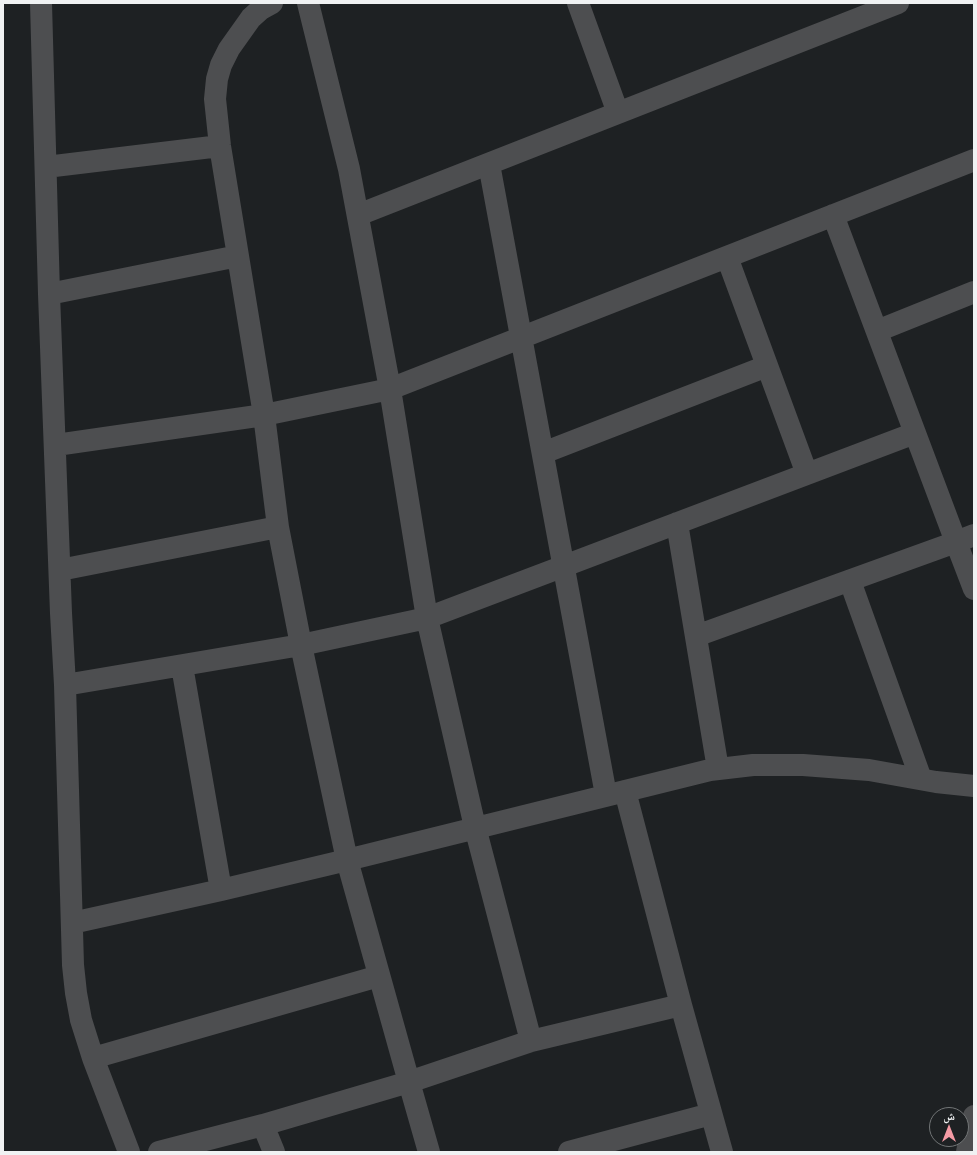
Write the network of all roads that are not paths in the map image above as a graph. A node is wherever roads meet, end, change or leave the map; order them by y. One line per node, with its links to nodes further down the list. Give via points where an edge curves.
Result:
1 (41, 3): 10 (street)
2 (272, 3): 7 (street, via 251,18 228,49 221,65 215,99)
3 (308, 3): 11 (street, via 349,168)
4 (578, 3): 6 (street)
5 (898, 3): 6 (street)
6 (618, 113): 9 (street)
7 (220, 146): 10 (street); 13 (street)
8 (974, 160): 12 (street)
9 (489, 164): 11 (street); 18 (street)
10 (46, 167): 16 (street)
11 (358, 215): 20 (street)
12 (833, 215): 14 (street); 17 (street)
13 (238, 256): 16 (street); 21 (street)
14 (727, 257): 18 (street); 19 (street)
15 (974, 292): 17 (street)
16 (49, 294): 23 (street)
17 (877, 331): 22 (street)
18 (521, 338): 20 (street); 24 (street)
19 (767, 366): 24 (street); 25 (street)
20 (390, 389): 21 (street); 33 (street)
21 (264, 415): 23 (street); 27 (street)
22 (915, 433): 25 (street); 28 (street)
23 (56, 445): 30 (street)
24 (543, 453): 29 (street)
25 (807, 474): 26 (street)
26 (677, 523): 29 (street); 34 (street)
27 (278, 527): 30 (street); 35 (street)
28 (965, 539): 31 (street); 32 (street)
29 (564, 567): 33 (street); 41 (street)
30 (60, 570): 37 (street)
31 (850, 580): 34 (street); 39 (street)
32 (974, 589)
33 (427, 618): 35 (street); 42 (street)
34 (696, 636): 38 (street)
35 (301, 645): 36 (street); 43 (street)
36 (182, 666): 37 (street); 44 (street)
37 (65, 685): 45 (street)
38 (718, 769): 39 (street, via 752,765 803,765 869,770); 41 (street)
39 (921, 779): 40 (street)
40 (974, 786)
41 (616, 793): 42 (street); 47 (street)
42 (475, 827): 43 (street); 48 (street)
43 (347, 860): 44 (street); 46 (street)
44 (221, 890): 45 (street)
45 (72, 924): 49 (street, via 76,993)
46 (379, 976): 49 (street); 50 (street)
47 (681, 1005): 48 (street); 51 (street)
48 (531, 1041): 50 (street)
49 (93, 1058): 54 (street)
50 (409, 1082): 53 (street); 57 (street)
51 (710, 1114): 58 (street); 59 (street)
52 (974, 1116): 60 (street)
53 (263, 1125): 55 (street); 56 (street)
54 (129, 1152)
55 (159, 1152)
56 (274, 1152)
57 (429, 1152)
58 (569, 1152)
59 (722, 1152)
60 (967, 1152)

